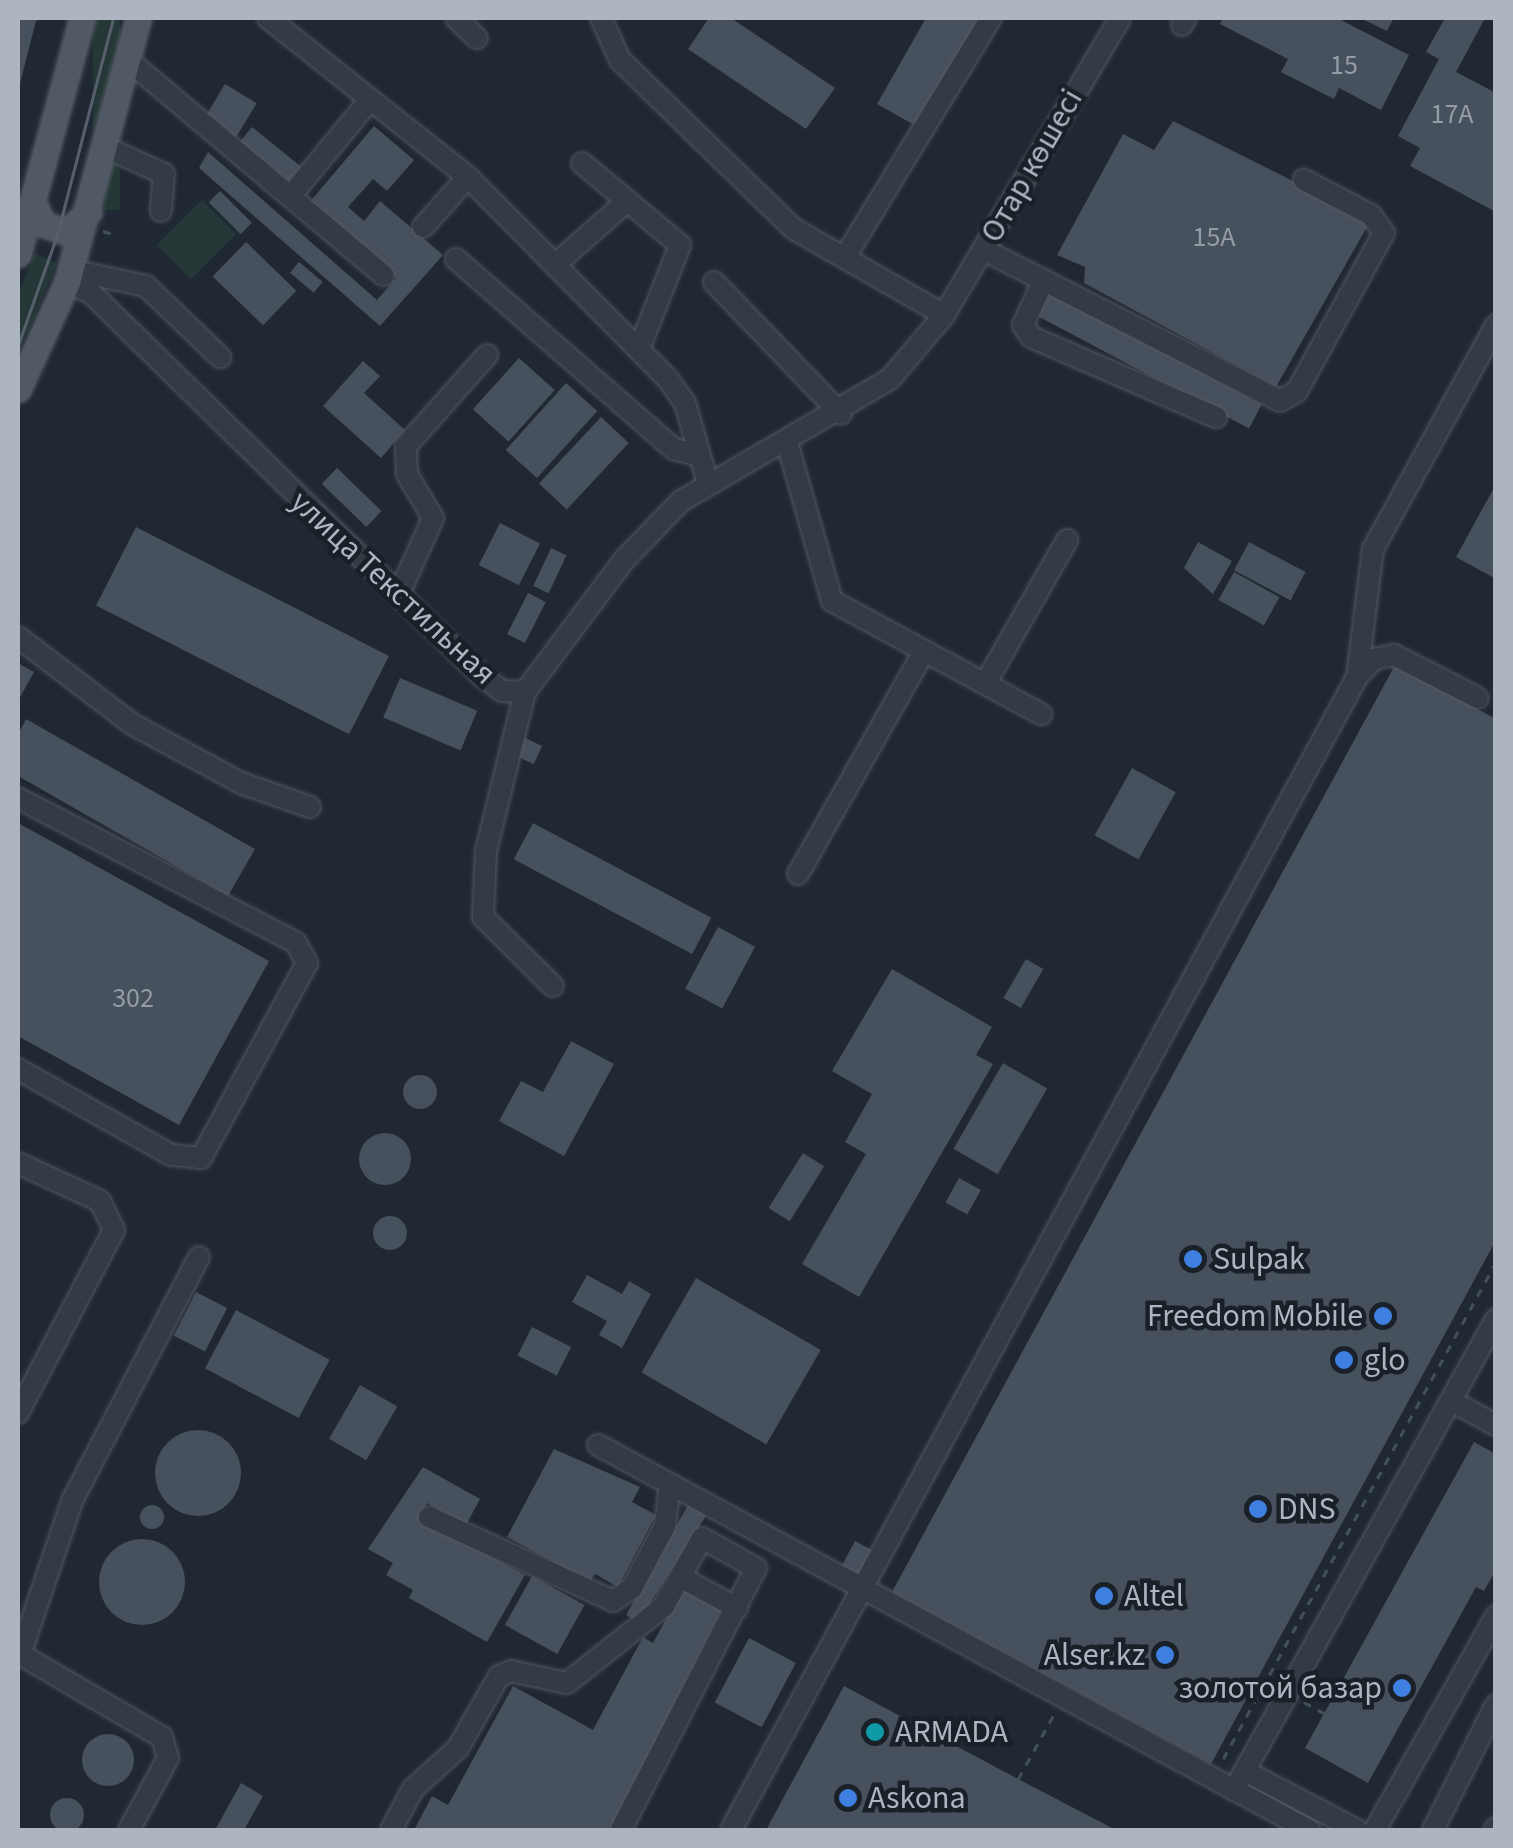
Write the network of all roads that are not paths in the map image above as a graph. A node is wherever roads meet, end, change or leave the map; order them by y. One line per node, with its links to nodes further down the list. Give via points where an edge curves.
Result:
1 (82, 18): 19 (main road)
2 (138, 18): 9 (main road)
3 (268, 18): 10 (street)
4 (456, 18): 8 (street)
5 (601, 18): 23 (street, via 606,44 697,138 794,229)
6 (991, 18): 23 (street)
7 (1120, 18): 21 (street, Отар көшесі)
8 (477, 38)
9 (128, 60): 11 (main road); 15 (street)
10 (369, 101): 13 (street); 15 (street)
11 (106, 147): 17 (main road); 18 (street, via 164,174)
12 (582, 163): 16 (street)
13 (468, 177): 20 (street); 25 (street)
14 (1304, 180): 28 (street, via 1371,214 1384,233 1288,398 1280,401)
15 (292, 194): 26 (street)
16 (627, 200): 25 (street); 32 (street, via 680,245)
17 (90, 210): 19 (main road, via 66,232); 27 (main road)
18 (160, 211)
19 (26, 219): 22 (main road)
20 (423, 227)
21 (984, 250): 28 (street); 30 (street, Отар көшесі)
22 (18, 254)
23 (845, 257): 30 (street)
24 (456, 258): 39 (street, via 674,449)
25 (557, 263): 32 (street)
26 (383, 274)
27 (69, 276): 34 (street, via 146,286); 35 (main road); 42 (street, улица Текстильная)
28 (1044, 280): 37 (street, via 1023,325 1031,337)
29 (714, 282): 36 (street)
30 (944, 314): 36 (street, улица Текстильная, via 890,379)
31 (1496, 325): 45 (street, via 1373,548)
32 (638, 349): 39 (street, via 686,403)
33 (486, 355): 42 (street, via 406,446 407,474 433,518)
34 (220, 358)
35 (18, 389)
36 (841, 414): 38 (street, улица Текстильная)
37 (1216, 417)
38 (786, 442): 40 (street, улица Текстильная); 44 (street, via 832,602)
39 (697, 455): 40 (street)
40 (708, 484): 47 (street, улица Текстильная, via 624,559)
41 (1067, 540): 46 (street)
42 (400, 594): 47 (street, улица Текстильная, via 481,675 502,690)
43 (18, 637): 51 (street, via 132,724 240,784)
44 (924, 651): 46 (street); 52 (street)
45 (1357, 677): 48 (street, via 1374,659 1394,654); 65 (street)
46 (985, 684): 49 (street)
47 (525, 692): 53 (street, via 486,851 484,918)
48 (1478, 698)
49 (1041, 714)
50 (18, 798): 54 (street, via 296,944 307,963 201,1158 171,1155)
51 (310, 807)
52 (798, 874)
53 (554, 986)
54 (18, 1069)
55 (18, 1163): 59 (street, via 100,1201 114,1230)
56 (200, 1257): 68 (street, via 72,1501)
57 (1496, 1319): 58 (street)
58 (1450, 1401): 60 (street); 70 (street)
59 (18, 1413)
60 (1496, 1425)
61 (598, 1445): 62 (street)
62 (670, 1484): 63 (street, via 664,1526 632,1588 613,1601); 65 (street)
63 (429, 1517)
64 (680, 1577): 66 (street); 66 (street, via 702,1538 756,1568); 72 (street, via 632,1637 567,1684 511,1671 499,1676 458,1748 414,1789)
65 (866, 1591): 70 (street, via 1212,1778); 74 (street)
66 (736, 1608): 73 (street)
67 (1496, 1616): 77 (street)
68 (19, 1654): 71 (street, via 162,1736 168,1758)
69 (1496, 1705): 78 (street)
70 (1239, 1780): 75 (street); 76 (street)
71 (128, 1830)
72 (390, 1830)
73 (621, 1830)
74 (731, 1830)
75 (1309, 1830)
76 (1358, 1830)
77 (1375, 1830)
78 (1433, 1830)

